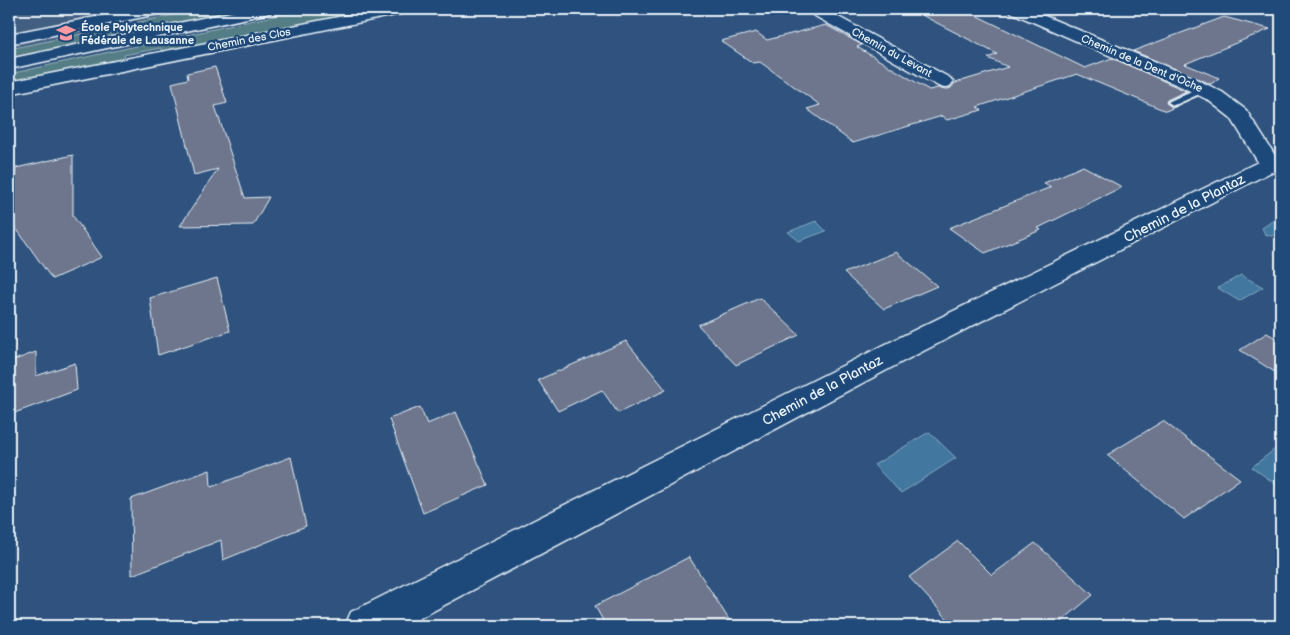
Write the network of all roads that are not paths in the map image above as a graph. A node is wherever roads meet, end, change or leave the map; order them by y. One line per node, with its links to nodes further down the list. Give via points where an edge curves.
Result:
1 (158, 9): 6 (street)
2 (266, 9): 7 (street)
3 (401, 9): 9 (street, Chemin des Clos)
4 (813, 9): 8 (street, Chemin du Levant)
5 (1015, 9): 10 (street, Chemin de la Dent d'Oche)
6 (9, 39)
7 (9, 64)
8 (944, 82)
9 (9, 88)
10 (1202, 89): 11 (lane); 12 (street, Chemin de la Dent d'Oche, via 1239,114)
11 (1173, 102)
12 (1276, 166): 13 (street, Chemin de la Plantaz, via 894,353)
13 (365, 626)

